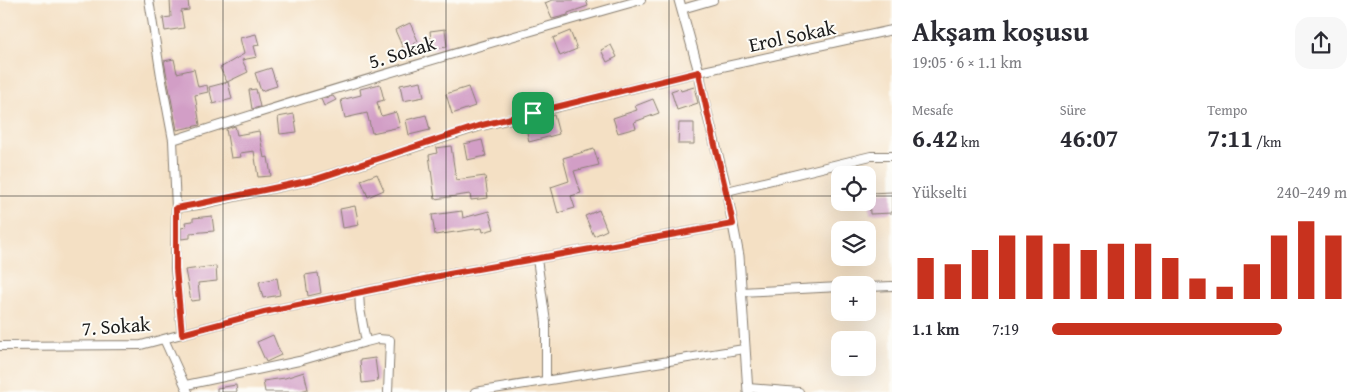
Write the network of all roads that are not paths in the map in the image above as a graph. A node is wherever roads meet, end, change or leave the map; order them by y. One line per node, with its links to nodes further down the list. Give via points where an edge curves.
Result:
1 (149, 0): 7 (street)
2 (641, 0): 7 (street, 5. Sokak, via 304,98)
3 (713, 0): 4 (street)
4 (681, 4): 6 (street)
5 (892, 30): 6 (street, Erol Sokak)
6 (699, 72): 9 (street); 10 (street, Erol Sokak, via 478,126 316,179)
7 (173, 140): 10 (street)
8 (892, 156): 9 (street, via 870,156)
9 (727, 191): 11 (street)
10 (176, 208): 18 (street, via 176,269)
11 (733, 224): 12 (street, 7. Sokak); 17 (street)
12 (537, 258): 16 (street, 7. Sokak); 23 (street, via 546,322)
13 (876, 286): 14 (street)
14 (892, 286)
15 (831, 287): 17 (street)
16 (359, 292): 18 (street, 7. Sokak); 20 (street)
17 (741, 292): 22 (street)
18 (182, 334): 19 (street, 7. Sokak)
19 (164, 339): 21 (street, 7. Sokak, via 141,345); 24 (street)
20 (366, 342): 24 (street); 26 (street, via 390,340)
21 (0, 346)
22 (744, 349): 23 (street); 25 (street)
23 (546, 380): 27 (street)
24 (187, 388)
25 (748, 390): 28 (street)
26 (388, 392)
27 (475, 392)
28 (799, 392)

